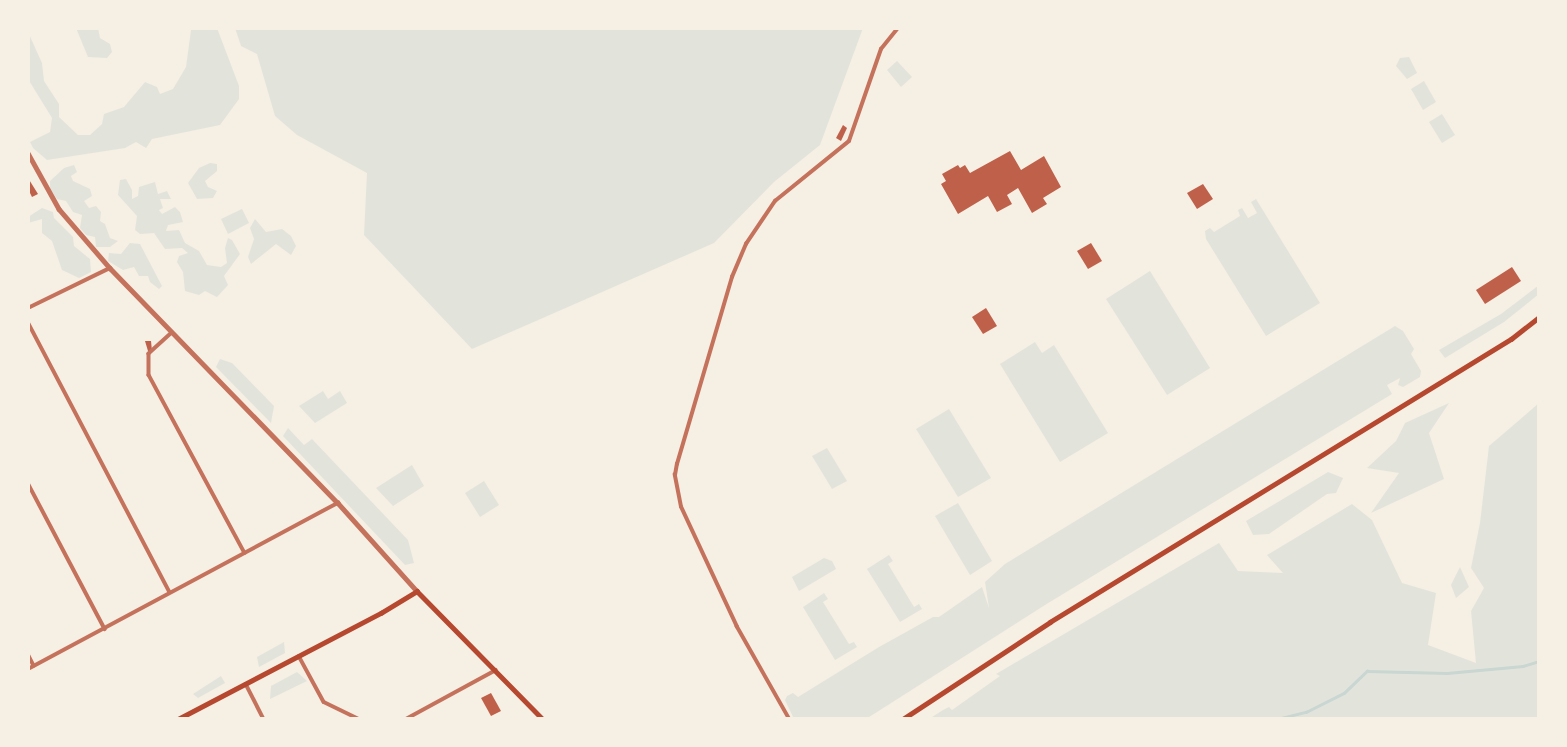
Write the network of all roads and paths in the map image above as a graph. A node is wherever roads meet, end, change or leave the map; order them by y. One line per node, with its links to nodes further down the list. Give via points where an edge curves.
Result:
1 (898, 28): 25 (street, via 881,49 849,141 775,201 746,244 677,464 681,507 737,627)
2 (28, 153): 3 (street, via 59,209)
3 (110, 268): 4 (street); 7 (street)
4 (28, 308)
5 (1539, 317): 26 (main road, via 1511,339 1050,622)
6 (28, 322): 12 (street)
7 (172, 333): 9 (street); 10 (street, via 149,354 149,375)
8 (28, 483): 13 (street)
9 (338, 503): 10 (street); 11 (street)
10 (245, 553): 12 (street)
11 (417, 591): 15 (main road); 18 (main road)
12 (170, 592): 13 (street)
13 (105, 629): 16 (street)
14 (28, 654): 16 (street)
15 (299, 656): 19 (main road); 22 (street, via 324,702)
16 (34, 666): 17 (street)
17 (28, 669)
18 (496, 670): 23 (street); 24 (main road)
19 (246, 684): 20 (main road); 21 (street)
20 (178, 719)
21 (264, 719)
22 (359, 719)
23 (406, 719)
24 (543, 719)
25 (789, 719)
26 (903, 719)

